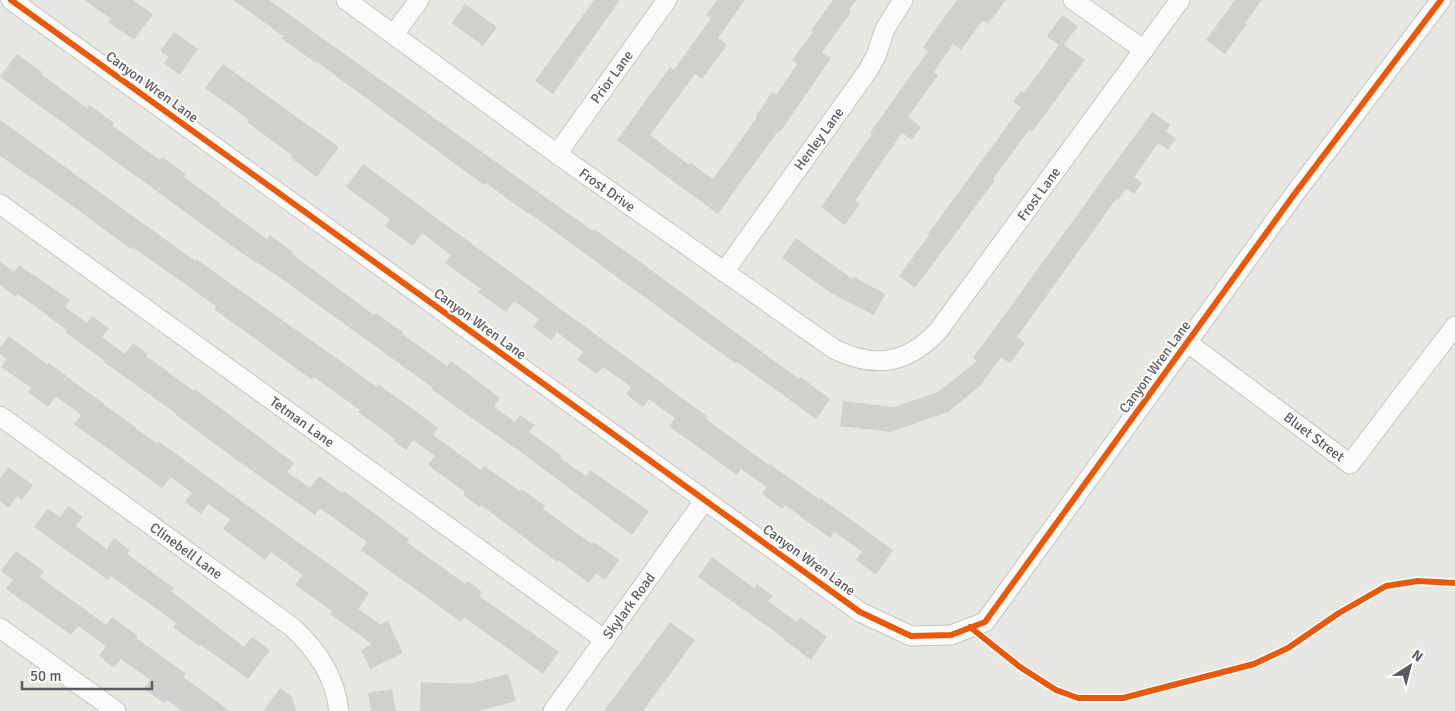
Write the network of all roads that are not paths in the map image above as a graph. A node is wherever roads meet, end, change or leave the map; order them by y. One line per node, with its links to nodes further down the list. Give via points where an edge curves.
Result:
1 (11, 0): 18 (street, Canyon Wren Lane)
2 (346, 0): 9 (street, Frost Drive)
3 (419, 0): 9 (street)
4 (667, 0): 11 (street, Prior Lane)
5 (903, 0): 13 (street, Henley Lane, via 885,29 867,72)
6 (1073, 0): 10 (street)
7 (1180, 0): 10 (street, Frost Lane)
8 (1441, 0): 15 (street, Canyon Wren Lane, via 1293,196)
9 (394, 34): 11 (street, Frost Drive)
10 (1144, 50): 16 (street, Frost Lane, via 938,331 910,355)
11 (557, 154): 13 (street, Frost Drive)
12 (0, 204): 20 (street, Tetman Lane)
13 (724, 272): 16 (street, Frost Drive, via 834,349 849,356)
14 (1455, 327): 15 (street, Bluet Street, via 1350,464)
15 (1188, 343): 18 (street, Canyon Wren Lane, via 985,622 951,635 911,636 860,612)
16 (878, 360)
17 (0, 416): 22 (street, Clinebell Lane, via 292,627 321,658 331,678)
18 (704, 501): 20 (street, Skylark Road)
19 (0, 628): 21 (street)
20 (605, 640): 23 (street, Skylark Road)
21 (116, 711)
22 (339, 711)
23 (553, 711)

